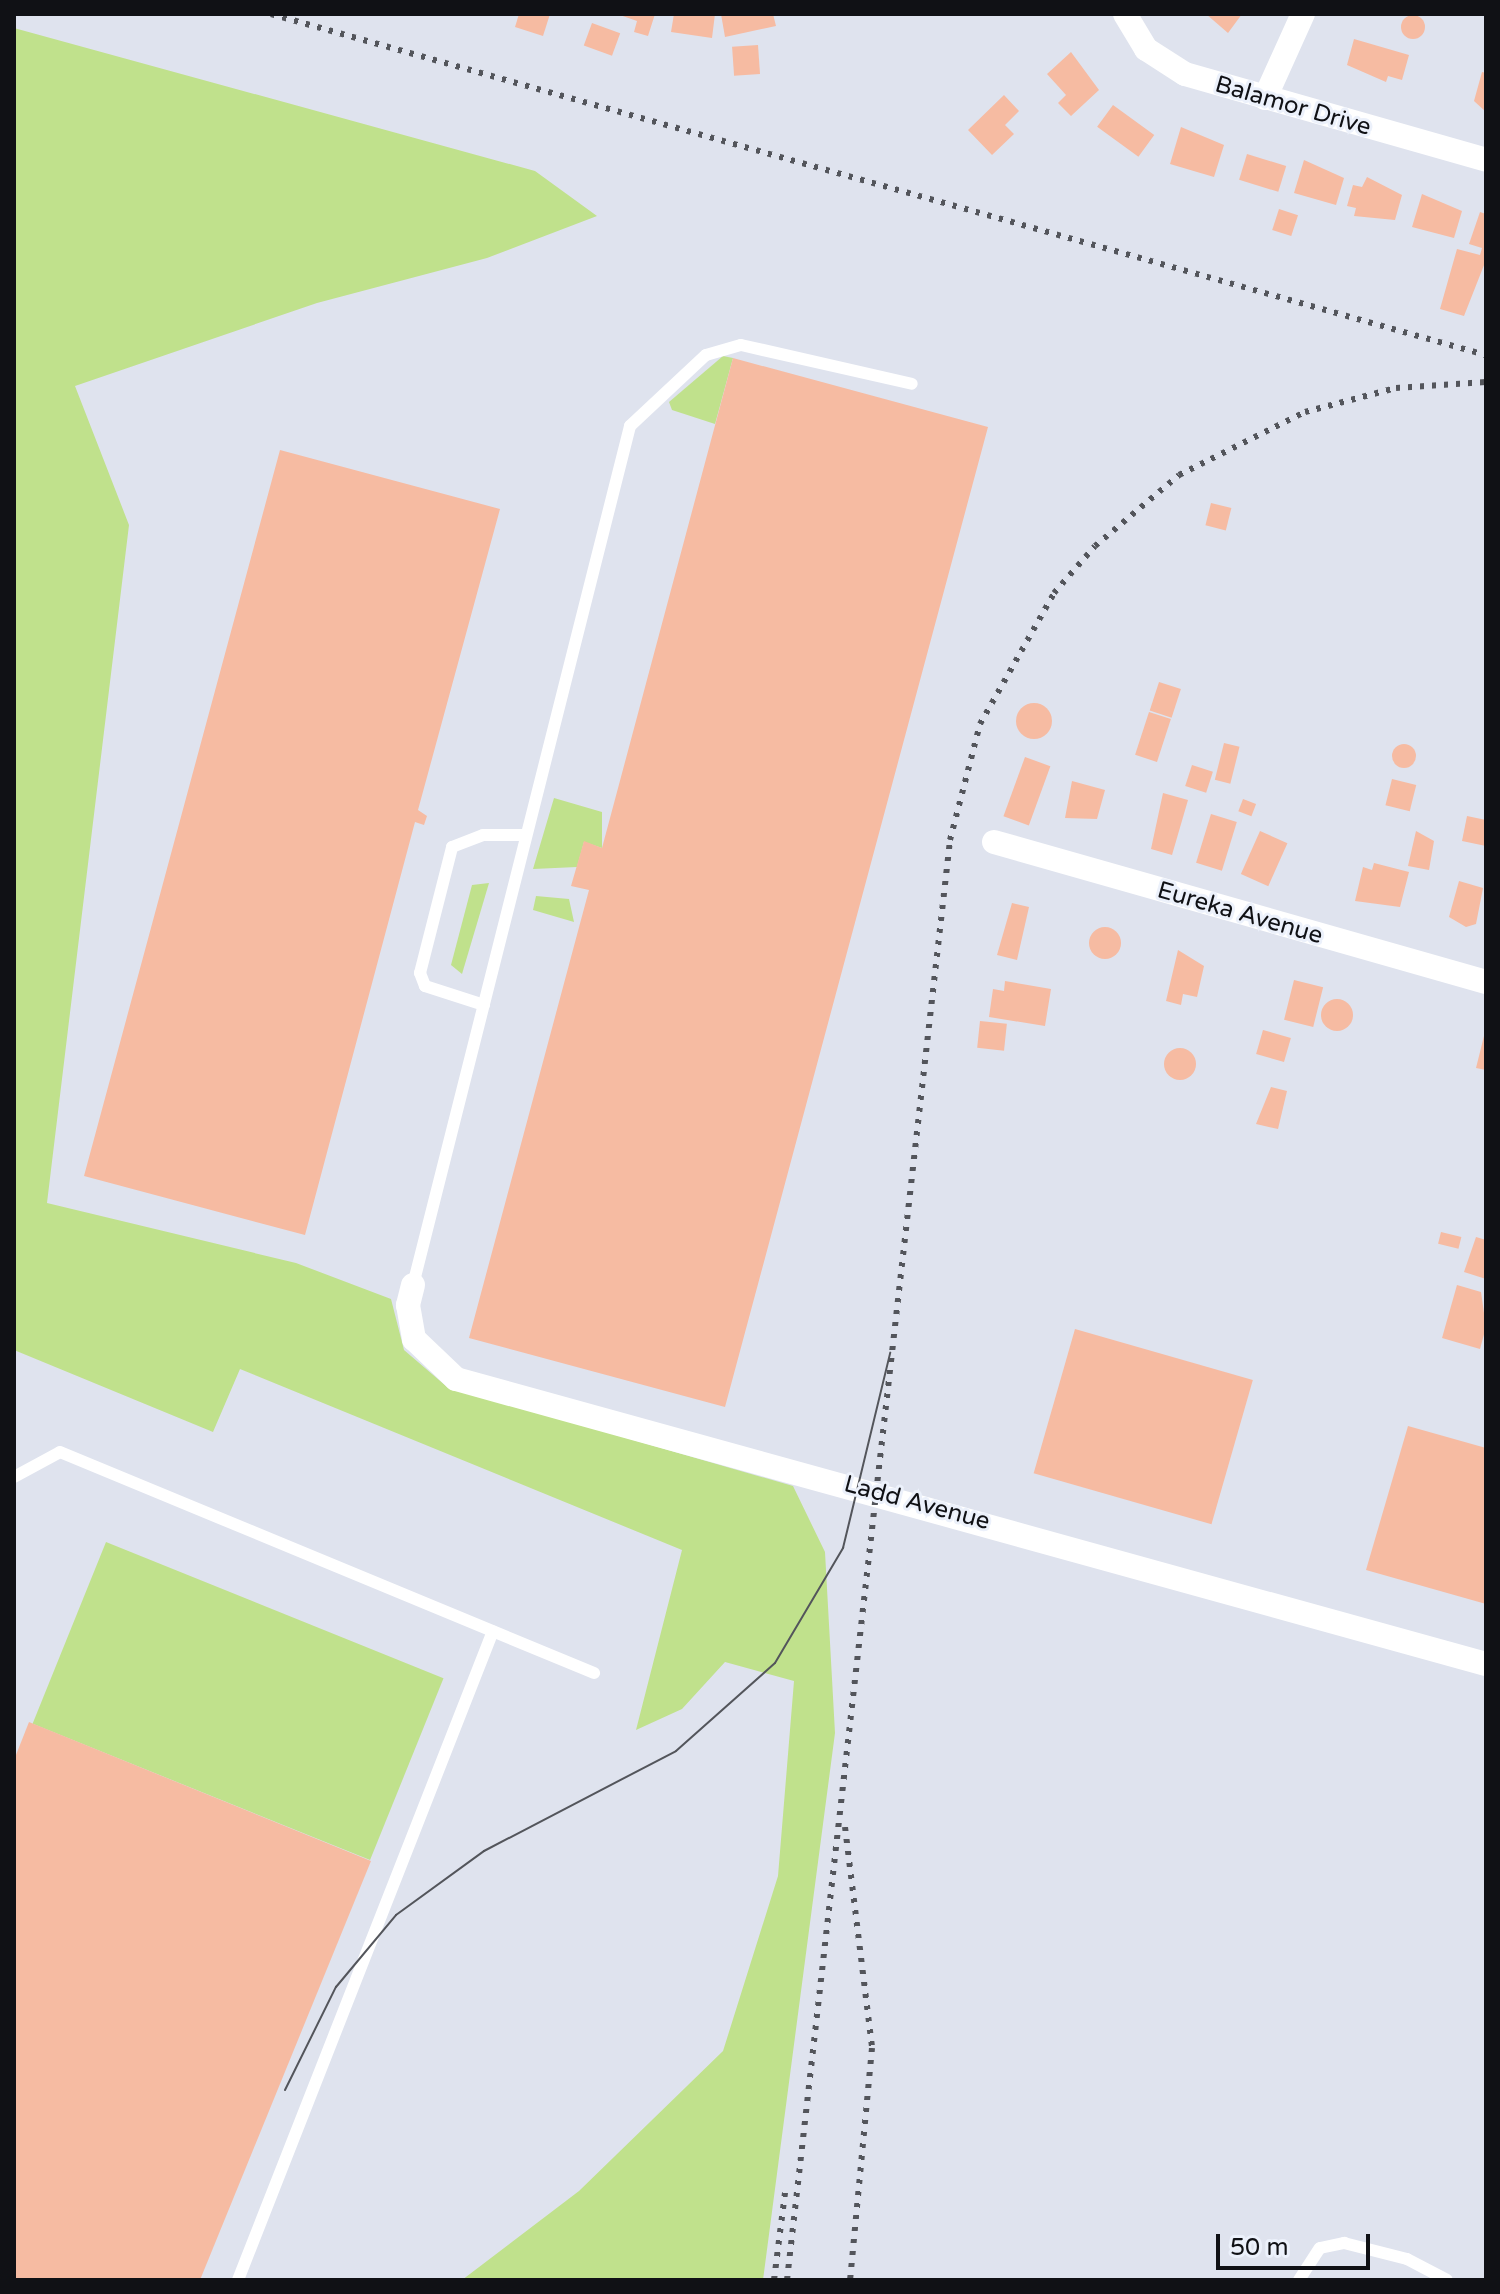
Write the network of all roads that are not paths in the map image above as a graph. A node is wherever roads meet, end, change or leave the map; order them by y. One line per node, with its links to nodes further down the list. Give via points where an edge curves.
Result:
1 (1125, 14): 3 (street, Balamor Drive, via 1164,65)
2 (1303, 14): 3 (street)
3 (1265, 98): 4 (street, Balamor Drive)
4 (1486, 160)
5 (912, 384): 6 (lane, via 741,345 706,355 630,426)
6 (526, 835): 9 (lane); 9 (lane, via 455,843 420,973 425,986)
7 (994, 842): 8 (street, Eureka Avenue)
8 (1486, 982)
9 (484, 1005): 10 (lane)
10 (413, 1285): 13 (street, Ladd Avenue, via 408,1305 414,1339 456,1379)
11 (14, 1477): 12 (lane, via 60,1452)
12 (493, 1631): 14 (lane); 15 (lane)
13 (1486, 1664)
14 (594, 1673)
15 (238, 2280)
16 (1299, 2280): 17 (lane, via 1320,2248 1344,2243 1407,2259)
17 (1447, 2280)

